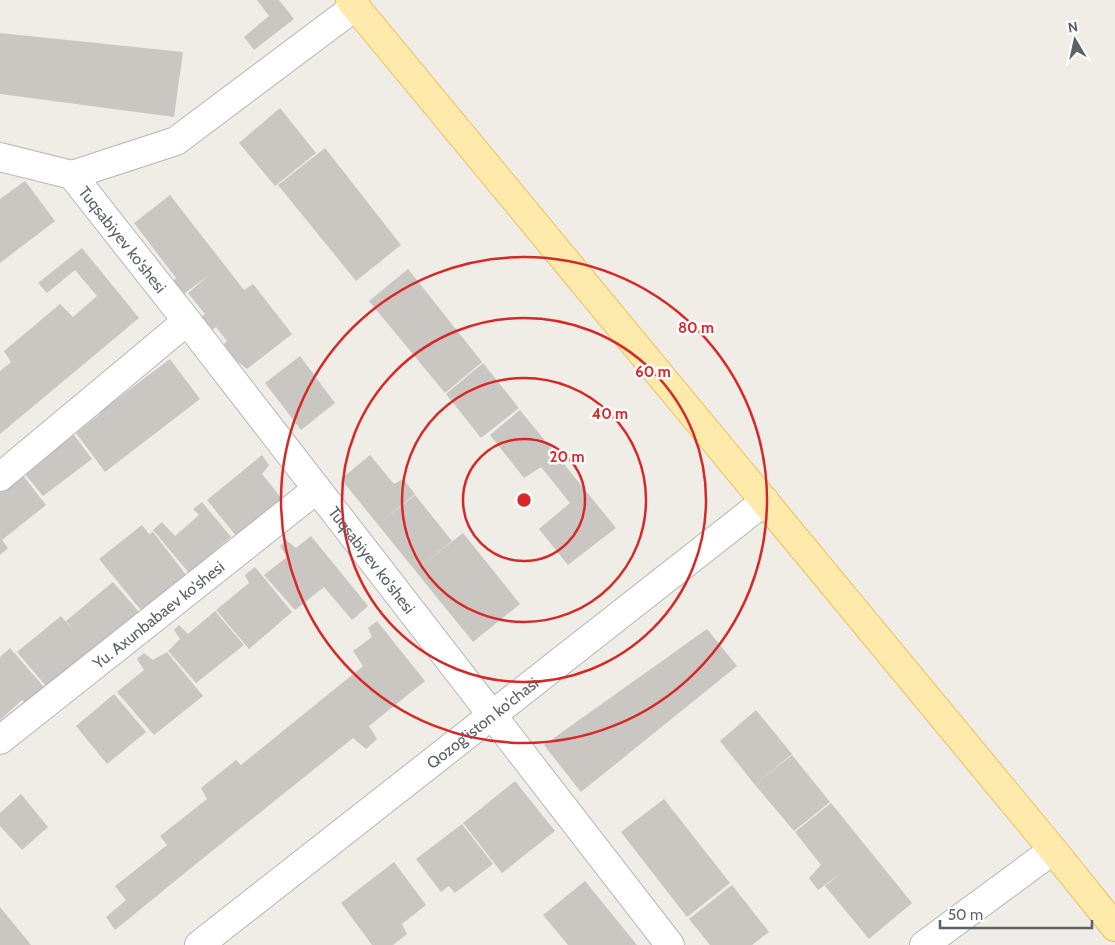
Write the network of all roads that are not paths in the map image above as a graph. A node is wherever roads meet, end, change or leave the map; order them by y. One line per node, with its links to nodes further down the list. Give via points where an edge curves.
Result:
1 (353, 3): 3 (street, Tuqsabiyev ko'shesi, via 176,141); 7 (main road)
2 (5, 163): 3 (street, Tuqsabiyev ko'shesi)
3 (72, 175): 4 (street, Tuqsabiyev ko'shesi)
4 (187, 322): 5 (street); 6 (street, Tuqsabiyev ko'shesi)
5 (0, 477)
6 (317, 489): 8 (street, Tuqsabiyev ko'shesi); 9 (street, Yu. Axunbabaev ko'shesi)
7 (765, 501): 8 (street, Qozog'iston ko'chasi); 10 (main road)
8 (492, 715): 12 (street, Qozog'iston ko'chasi); 13 (street, Tuqsabiyev ko'shesi)
9 (0, 740)
10 (1054, 850): 11 (main road); 14 (street)
11 (1115, 927)
12 (199, 945)
13 (670, 945)
14 (924, 945)

